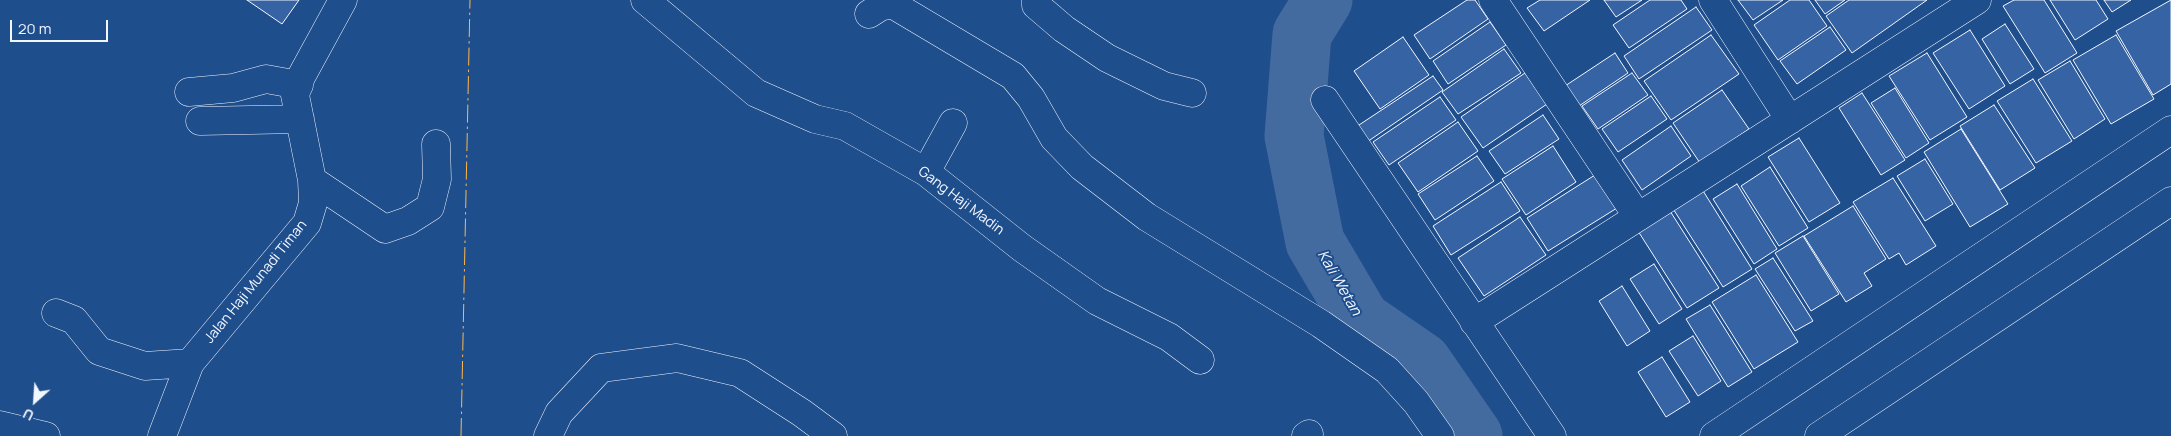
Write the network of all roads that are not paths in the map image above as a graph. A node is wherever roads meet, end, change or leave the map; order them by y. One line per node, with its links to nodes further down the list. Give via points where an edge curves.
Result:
1 (343, 0): 8 (street, Jalan Haji Munadi Timan)
2 (645, 0): 18 (street, Gang Haji Madin, via 756,93 815,119 845,126)
3 (1036, 0): 10 (street, via 1036,5 1064,29 1107,58 1164,86)
4 (1493, 0): 21 (street)
5 (1713, 0): 13 (street)
6 (1966, 3): 13 (street)
7 (869, 14): 31 (street, via 892,4 1013,76 1031,98 1054,138 1082,167 1147,217 1321,324 1387,370 1416,402)
8 (299, 84): 9 (street, via 266,79 233,88); 12 (street, Jalan Haji Munadi Timan, via 295,95)
9 (189, 92)
10 (1192, 93)
11 (1325, 100): 23 (street)
12 (300, 119): 14 (street); 19 (street, Jalan Haji Munadi Timan)
13 (1790, 120): 21 (street)
14 (200, 121)
15 (953, 123): 18 (street)
16 (2171, 130): 33 (street)
17 (436, 144): 19 (street, via 437,179 430,207 408,221 385,229)
18 (926, 172): 24 (street, Gang Haji Madin, via 1022,248 1096,301 1169,337)
19 (312, 180): 25 (street, Jalan Haji Munadi Timan, via 313,203 307,224)
20 (2171, 201): 34 (street)
21 (1638, 217): 23 (street)
22 (56, 313): 25 (street, via 74,320 99,351 145,366)
23 (1474, 322): 32 (street)
24 (1200, 360)
25 (190, 363): 28 (street, Jalan Haji Munadi Timan)
26 (0, 425): 27 (street)
27 (46, 436)
28 (162, 436)
29 (548, 436): 30 (street, via 559,413 601,368 677,358 740,373)
30 (833, 436)
31 (1440, 436)
32 (1552, 436)
33 (1714, 436)
34 (1819, 436)

